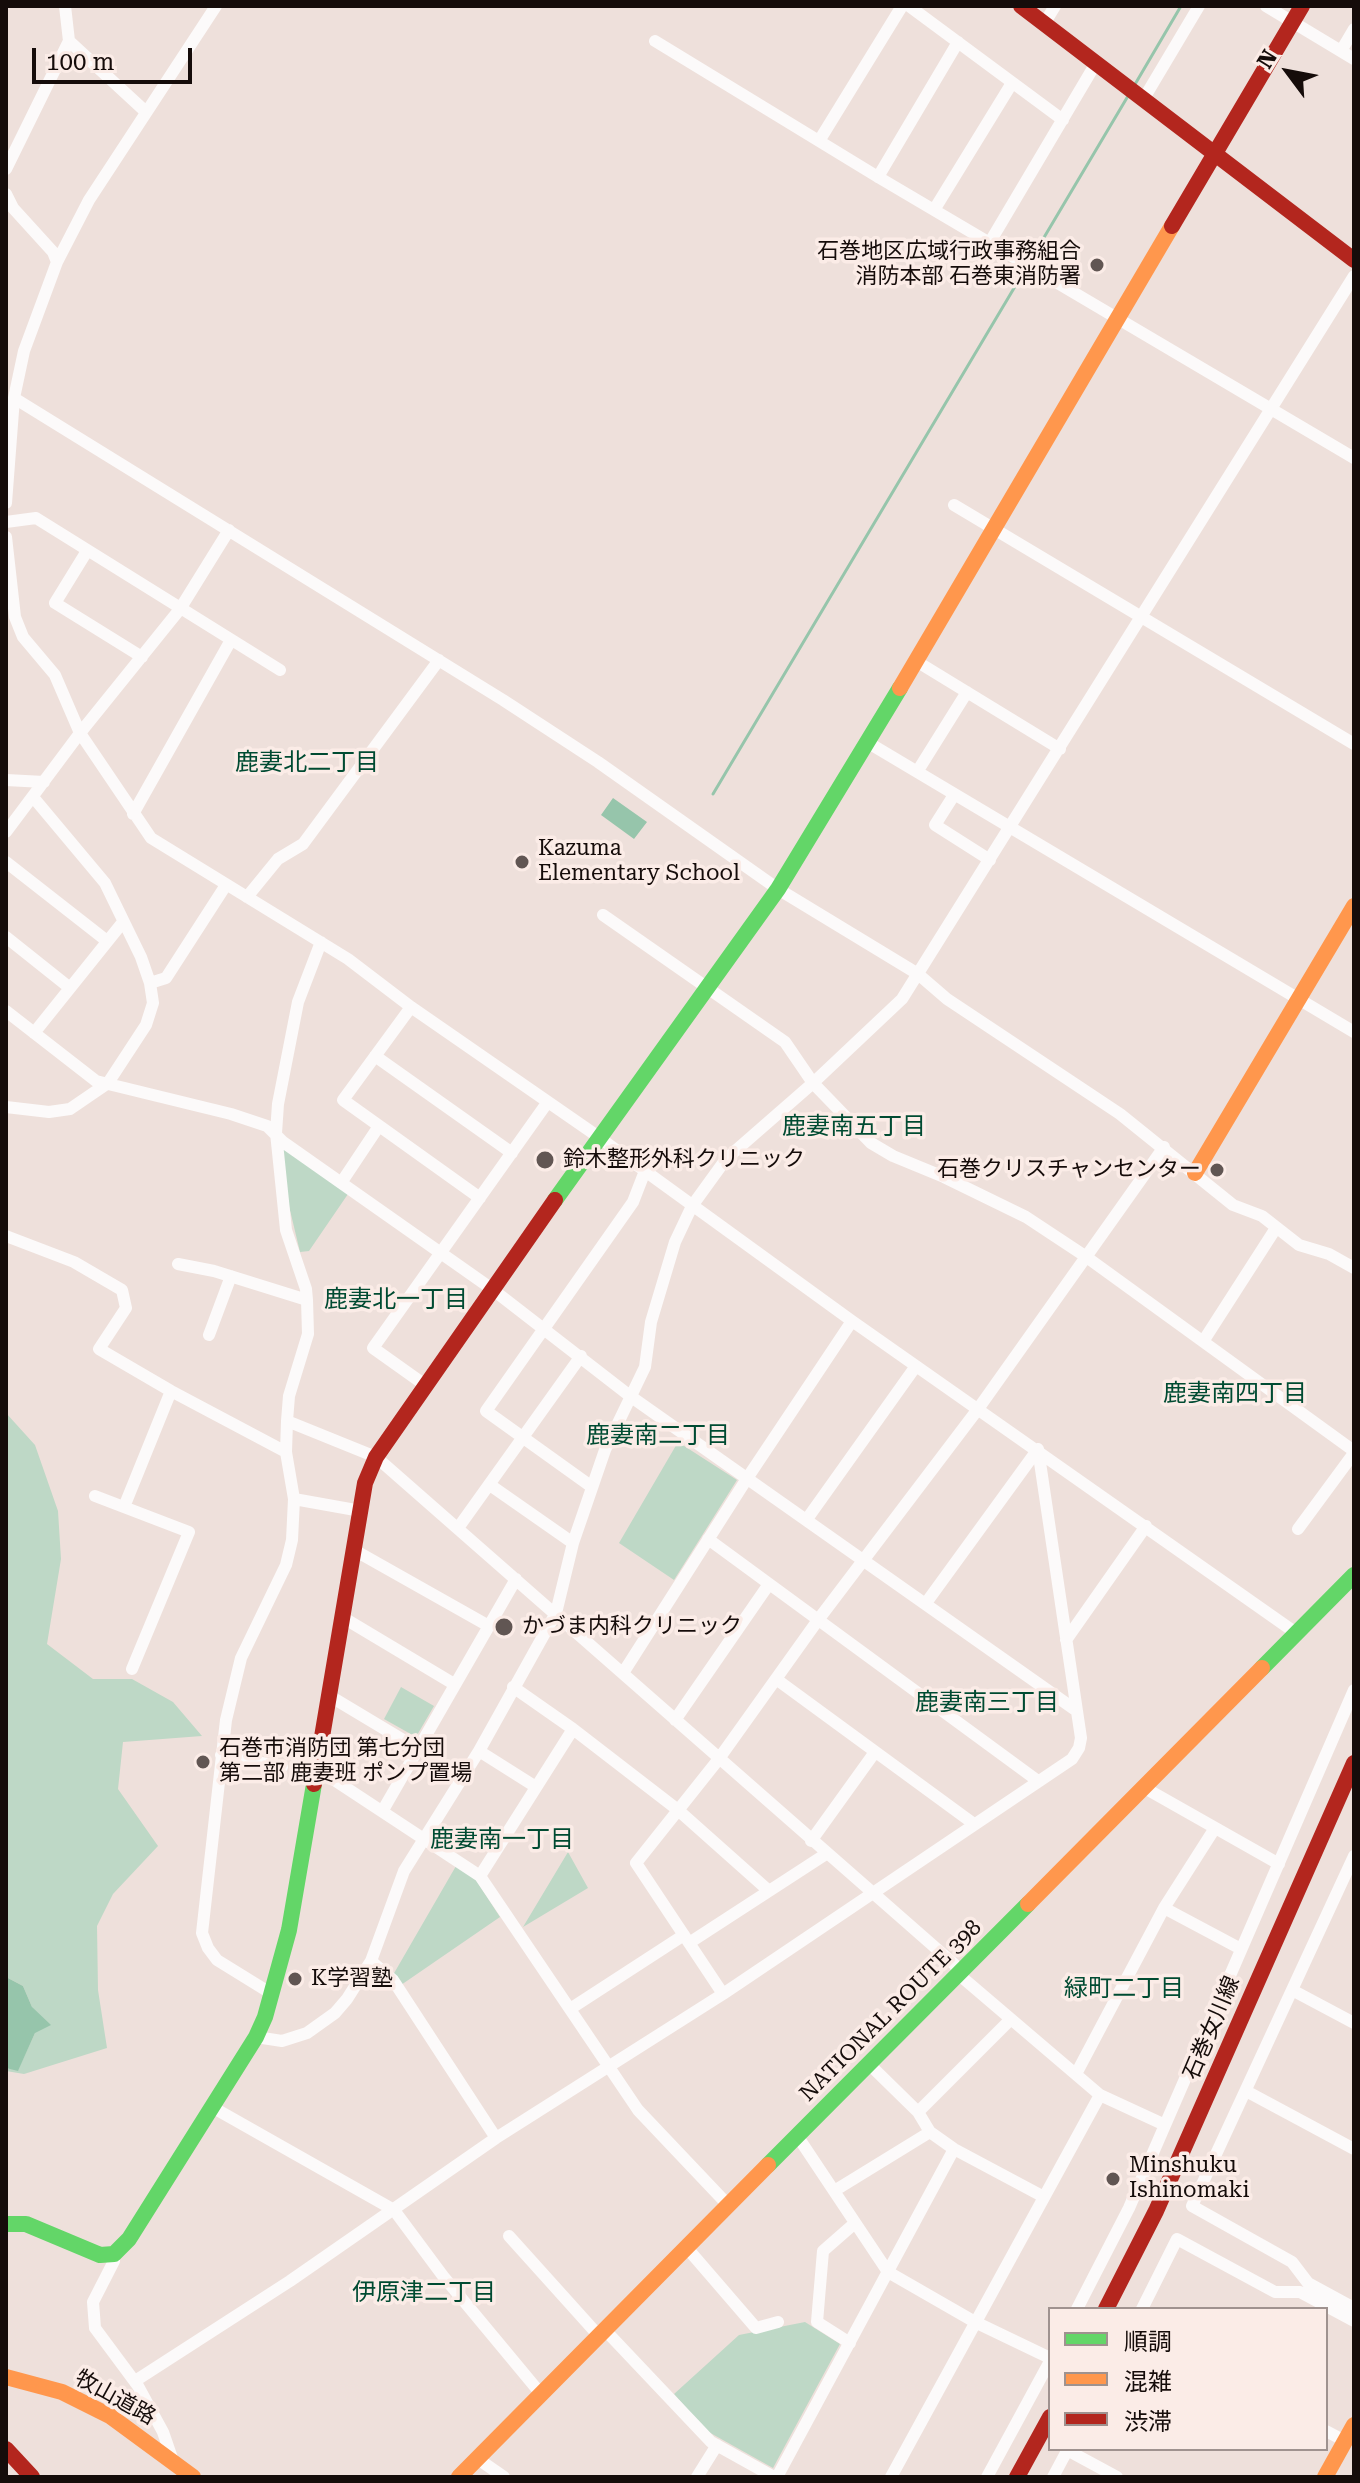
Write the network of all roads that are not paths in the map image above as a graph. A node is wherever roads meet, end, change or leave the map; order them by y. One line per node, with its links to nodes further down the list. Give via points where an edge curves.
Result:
1 (65, 6): 13 (street)
2 (216, 6): 21 (street)
3 (902, 6): 23 (street)
4 (909, 6): 15 (street)
5 (1021, 6): 11 (main road)
6 (1055, 6): 11 (street)
7 (1199, 6): 20 (street)
8 (1266, 6): 10 (street)
9 (1302, 6): 10 (main road)
10 (1292, 21): 16 (street); 24 (main road)
11 (1044, 24): 18 (main road)
12 (1354, 29): 16 (street)
13 (69, 41): 21 (street); 25 (street)
14 (655, 41): 23 (street)
15 (958, 42): 19 (street); 26 (street)
16 (1341, 51): 17 (street)
17 (1354, 59)
18 (1096, 63): 20 (main road); 22 (street)
19 (1012, 83): 22 (street); 28 (street)
20 (1135, 94): 24 (main road)
21 (146, 112): 31 (street, via 89,200)
22 (1063, 120): 29 (street)
23 (819, 141): 26 (street)
24 (1215, 153): 30 (main road); 33 (main road)
25 (6, 169)
26 (878, 177): 28 (street)
27 (6, 194): 31 (street)
28 (934, 210): 29 (street)
29 (990, 242): 33 (street)
30 (1354, 260)
31 (57, 262): 34 (street, via 24,351)
32 (1354, 276): 35 (street)
33 (1118, 319): 35 (street); 41 (main road)
34 (14, 398): 37 (street); 40 (street)
35 (1271, 409): 36 (street); 45 (street)
36 (1354, 458)
37 (6, 503)
38 (954, 505): 41 (street)
39 (6, 522): 43 (street, via 36,518)
40 (229, 530): 44 (street); 48 (street)
41 (995, 530): 45 (street); 49 (main road)
42 (6, 537): 52 (street, via 15,617 23,637 55,675)
43 (87, 551): 44 (street); 47 (street, via 55,603)
44 (180, 609): 46 (street); 47 (street)
45 (1141, 617): 54 (street); 55 (street)
46 (231, 640): 50 (street); 61 (street)
47 (142, 657): 52 (street)
48 (439, 660): 67 (street, via 598,762); 68 (street, via 303,844 278,859)
49 (916, 661): 51 (street); 53 (main road)
50 (280, 670)
51 (967, 692): 55 (street); 56 (street)
52 (80, 733): 58 (street); 61 (street)
53 (867, 742): 56 (street); 67 (main road)
54 (1354, 744)
55 (1060, 749): 62 (street)
56 (917, 772): 59 (street)
57 (6, 780): 58 (street)
58 (44, 782): 60 (street)
59 (954, 795): 62 (street); 64 (street, via 935,825)
60 (33, 797): 63 (street); 71 (street, via 105,883)
61 (133, 814): 66 (street, via 151,838)
62 (1010, 829): 64 (street); 79 (street)
63 (6, 832)
64 (990, 860): 75 (street)
65 (6, 862): 73 (street)
66 (226, 885): 68 (street); 76 (street, via 166,978)
67 (778, 889): 75 (street); 77 (main road)
68 (247, 897): 74 (street)
69 (1354, 906): 79 (main road)
70 (603, 915): 77 (street)
71 (123, 922): 73 (street); 76 (street)
72 (6, 937): 78 (street)
73 (107, 941): 78 (street)
74 (321, 942): 80 (street); 90 (street, via 298,1002)
75 (918, 974): 86 (street, via 897,1005); 92 (street)
76 (150, 983): 85 (street, via 153,1003 146,1025)
77 (707, 987): 86 (street, via 785,1042); 91 (main road)
78 (70, 988): 83 (street)
79 (1300, 1000): 82 (street); 95 (main road)
80 (411, 1007): 84 (street); 87 (street)
81 (6, 1011): 83 (street)
82 (1354, 1032)
83 (34, 1033): 85 (street, via 96,1081)
84 (375, 1056): 89 (street, via 343,1100); 93 (street)
85 (108, 1083): 88 (street, via 70,1109); 90 (street, via 231,1114)
86 (813, 1083): 98 (street, via 726,1159); 102 (street, via 871,1143 1026,1217)
87 (547, 1103): 91 (street); 93 (street)
88 (6, 1107)
89 (379, 1126): 96 (street); 97 (street)
90 (276, 1133): 96 (street); 107 (street, via 286,1230)
91 (598, 1138): 94 (street); 106 (main road)
92 (1164, 1147): 95 (street); 102 (street)
93 (512, 1153): 97 (street)
94 (645, 1171): 98 (street); 109 (street, via 633,1202)
95 (1195, 1173): 99 (street, via 1233,1205)
96 (341, 1183): 101 (street)
97 (480, 1198): 101 (street)
98 (692, 1206): 108 (street); 116 (street, via 675,1242 651,1322 645,1367)
99 (1276, 1228): 104 (street, via 1299,1245); 111 (street)
100 (6, 1236): 115 (street, via 74,1262 122,1290 126,1308 99,1349)
101 (441, 1254): 106 (street); 114 (street, via 373,1348)
102 (1085, 1256): 111 (street); 117 (street)
103 (178, 1264): 105 (street)
104 (1354, 1268)
105 (231, 1276): 107 (street); 110 (street)
106 (492, 1289): 109 (street); 114 (main road)
107 (307, 1300): 118 (street, via 308,1334)
108 (852, 1321): 113 (street); 124 (street)
109 (545, 1329): 112 (street); 119 (street, via 486,1411)
110 (209, 1335)
111 (1204, 1340): 122 (street)
112 (581, 1356): 116 (street); 119 (street)
113 (916, 1366): 117 (street); 131 (street)
114 (425, 1385): 123 (main road)
115 (171, 1391): 121 (street); 129 (street)
116 (630, 1396): 124 (street); 126 (street)
117 (978, 1409): 120 (street); 138 (street)
118 (287, 1421): 121 (street); 123 (street)
119 (523, 1438): 125 (street); 126 (street)
120 (1038, 1449): 132 (street); 142 (street); 148 (street)
121 (286, 1452): 128 (street)
122 (1354, 1452): 134 (street)
123 (376, 1457): 130 (main road); 133 (street)
124 (748, 1477): 131 (street); 135 (street)
125 (490, 1485): 133 (street); 136 (street)
126 (592, 1487): 136 (street)
127 (95, 1496): 129 (street)
128 (294, 1499): 130 (street); 162 (street, via 286,1565 241,1658)
129 (124, 1507): 149 (street, via 189,1532)
130 (361, 1511): 137 (main road)
131 (807, 1519): 138 (street)
132 (1146, 1526): 147 (street); 148 (street)
133 (458, 1528): 140 (street)
134 (1298, 1529)
135 (708, 1539): 141 (street); 150 (street)
136 (573, 1543): 143 (street)
137 (354, 1550): 144 (main road); 146 (street)
138 (862, 1560): 142 (street); 145 (street)
139 (1354, 1575): 147 (main road, NATIONAL ROUTE 398)
140 (516, 1579): 143 (street); 146 (street)
141 (769, 1584): 145 (street); 157 (street)
142 (926, 1603): 156 (street)
143 (556, 1613): 150 (street); 153 (street)
144 (342, 1617): 152 (street); 155 (main road)
145 (818, 1620): 151 (street); 167 (street)
146 (487, 1625): 152 (street)
147 (1296, 1633): 169 (main road, NATIONAL ROUTE 398)
148 (1066, 1640): 156 (street)
149 (132, 1669)
150 (623, 1673): 157 (street)
151 (776, 1679): 161 (street); 163 (street)
152 (454, 1684): 159 (street)
153 (513, 1687): 158 (street); 160 (street)
154 (1354, 1690): 178 (street)
155 (328, 1695): 159 (street); 166 (main road)
156 (1077, 1711): 167 (street, via 1079,1748 1072,1759)
157 (675, 1720): 163 (street)
158 (573, 1729): 168 (street); 171 (street)
159 (418, 1749): 170 (street)
160 (479, 1751): 168 (street); 174 (street)
161 (875, 1752): 172 (street); 175 (street)
162 (221, 1755): 165 (street); 188 (street, via 202,1933 217,1960)
163 (718, 1760): 171 (street); 175 (street)
164 (1354, 1763): 218 (main road, 石巻女川線, via 1156,2211)
165 (282, 1767)
166 (316, 1768): 170 (street); 188 (main road, via 289,1930)
167 (1038, 1781): 172 (street)
168 (536, 1787): 179 (street)
169 (1143, 1787): 173 (street); 186 (main road, NATIONAL ROUTE 398)
170 (383, 1810): 174 (street)
171 (678, 1810): 180 (street); 183 (street, via 636,1863)
172 (974, 1824): 181 (street)
173 (1215, 1828): 178 (street); 182 (street)
174 (425, 1837): 179 (street); 185 (street, via 404,1871)
175 (811, 1841): 176 (street)
176 (826, 1854): 180 (street); 181 (street)
177 (1354, 1856): 187 (street)
178 (1279, 1864): 184 (street)
179 (480, 1876): 190 (street)
180 (769, 1891): 183 (street)
181 (872, 1892): 186 (street); 189 (street)
182 (1164, 1908): 184 (street); 196 (street)
183 (686, 1939): 189 (street); 190 (street)
184 (1241, 1949): 201 (street)
185 (371, 1961): 193 (street, via 326,2021 282,2041); 204 (street, via 393,1980)
186 (959, 1974): 191 (street); 194 (main road, NATIONAL ROUTE 398)
187 (1292, 1990): 192 (street); 197 (street)
188 (272, 1994): 193 (main road)
189 (723, 1994): 195 (street)
190 (570, 2009): 195 (street)
191 (1011, 2019): 196 (street); 200 (street)
192 (1354, 2023)
193 (256, 2037): 199 (main road)
194 (870, 2065): 200 (street); 203 (main road, NATIONAL ROUTE 398)
195 (609, 2068): 204 (street); 209 (street, via 638,2110)
196 (1076, 2074): 198 (street)
197 (1246, 2091): 206 (street); 222 (street, via 1192,2206 1292,2262 1308,2283)
198 (1100, 2095): 201 (street); 208 (street)
199 (212, 2107): 210 (street); 215 (main road, via 129,2239)
200 (918, 2112): 202 (street)
201 (1165, 2125): 217 (street)
202 (930, 2132): 205 (street); 207 (street)
203 (798, 2137): 207 (street); 209 (main road, NATIONAL ROUTE 398)
204 (496, 2138): 210 (street)
205 (954, 2149): 208 (street); 216 (street)
206 (1354, 2149)
207 (834, 2191): 211 (street)
208 (1044, 2197): 225 (street)
209 (729, 2206): 214 (main road, NATIONAL ROUTE 398)
210 (394, 2210): 231 (street); 232 (street)
211 (855, 2223): 216 (street); 227 (street, via 823,2251 817,2322)
212 (6, 2224): 215 (main road, via 26,2224 100,2255)
213 (509, 2236): 226 (street)
214 (687, 2248): 224 (street, via 756,2328); 226 (main road, NATIONAL ROUTE 398)
215 (114, 2254): 231 (street, via 93,2302 93,2316 95,2328)
216 (888, 2272): 225 (street); 227 (street)
217 (1078, 2307)
218 (1107, 2307)
219 (1143, 2307): 221 (street, via 1177,2239 1275,2292 1300,2292)
220 (1328, 2307): 223 (street)
221 (1328, 2307)
222 (1354, 2308)
223 (1354, 2321)
224 (778, 2322)
225 (975, 2322): 228 (street); 249 (street)
226 (602, 2333): 232 (main road, NATIONAL ROUTE 398); 237 (street)
227 (850, 2343): 248 (street)
228 (1048, 2359)
229 (1048, 2364): 250 (street)
230 (6, 2377): 242 (main road, 牧山道路, via 62,2392 110,2416)
231 (135, 2381): 242 (street)
232 (541, 2394): 241 (main road, NATIONAL ROUTE 398)
233 (1048, 2421): 251 (main road)
234 (1354, 2425): 236 (main road)
235 (1328, 2432): 236 (street)
236 (1345, 2441): 254 (main road)
237 (717, 2445): 247 (street); 248 (street)
238 (6, 2449): 243 (main road)
239 (1067, 2451): 252 (street)
240 (1072, 2451): 253 (street)
241 (478, 2459): 245 (main road, NATIONAL ROUTE 398); 246 (street)
242 (173, 2461): 244 (main road, 牧山道路)
243 (32, 2477)
244 (193, 2477)
245 (459, 2477)
246 (504, 2477)
247 (697, 2477)
248 (776, 2477)
249 (891, 2477)
250 (987, 2477)
251 (1017, 2477)
252 (1053, 2477)
253 (1117, 2477)
254 (1325, 2477)

